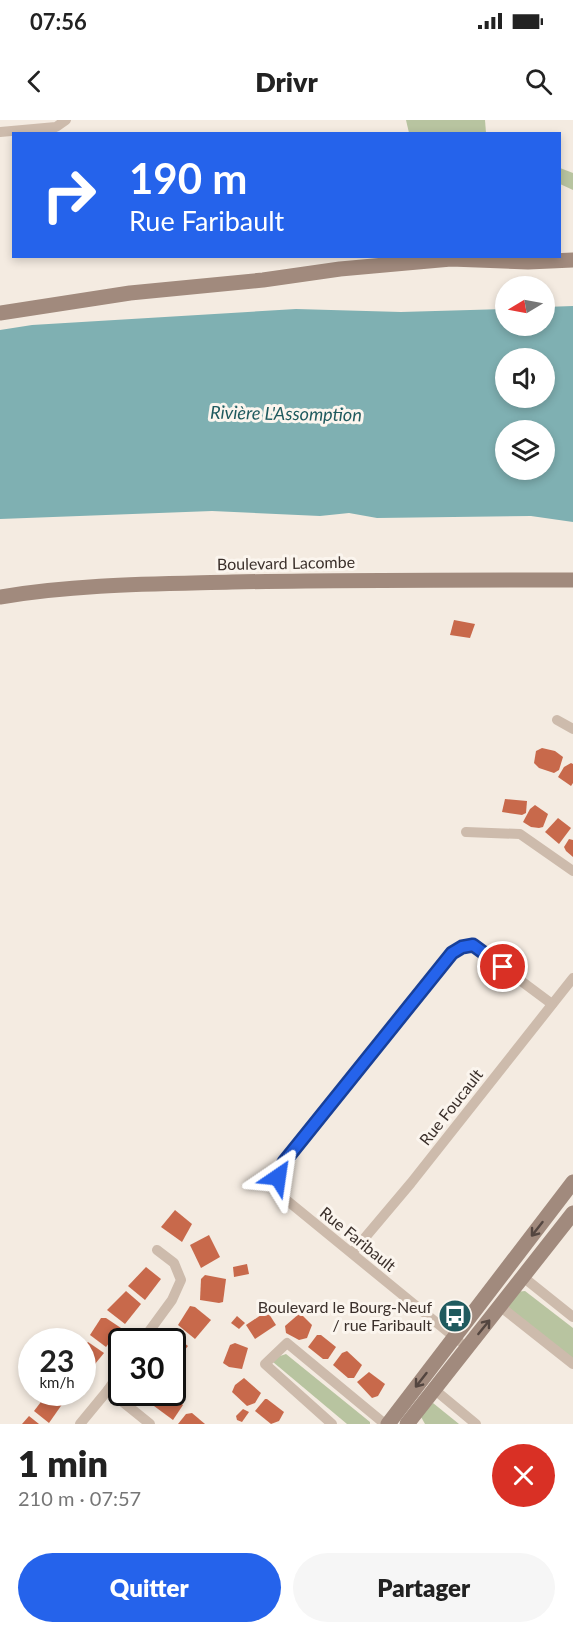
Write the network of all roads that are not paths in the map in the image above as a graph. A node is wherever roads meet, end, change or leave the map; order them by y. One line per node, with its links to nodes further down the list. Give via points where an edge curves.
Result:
1 (66, 120): 2 (street, via 56,127)
2 (0, 132)
3 (573, 260): 4 (street, via 451,260 340,269 130,293)
4 (0, 313)
5 (573, 580): 6 (street, Boulevard Lacombe, via 112,585)
6 (0, 597)
7 (557, 720): 8 (street)
8 (573, 729)
9 (466, 832): 10 (street, via 520,834)
10 (573, 871)
11 (573, 978): 12 (street, Rue Foucault)
12 (552, 1004): 16 (street, Rue Foucault); 16 (street, Rue Faribault, via 473,945 462,947 444,961 284,1162 276,1183 284,1198)
13 (573, 1182): 21 (street, one-way to 21)
14 (573, 1213): 17 (street)
15 (158, 1250): 20 (street, via 174,1263 181,1280)
16 (352, 1253): 21 (street, Rue Faribault)
17 (523, 1277): 18 (street); 19 (street)
18 (501, 1307): 22 (street, one-way to 18); 23 (street)
19 (573, 1317)
20 (152, 1328)
21 (454, 1337): 22 (street, Rue Faribault); 31 (street, one-way to 31)
22 (468, 1348): 25 (street)
23 (573, 1364)
24 (108, 1390): 28 (street)
25 (435, 1390): 27 (street); 32 (street)
26 (128, 1406): 29 (street)
27 (413, 1422)
28 (80, 1424)
29 (150, 1424)
30 (332, 1424): 31 (street, via 265,1364 287,1343)
31 (387, 1424)
32 (476, 1424)

